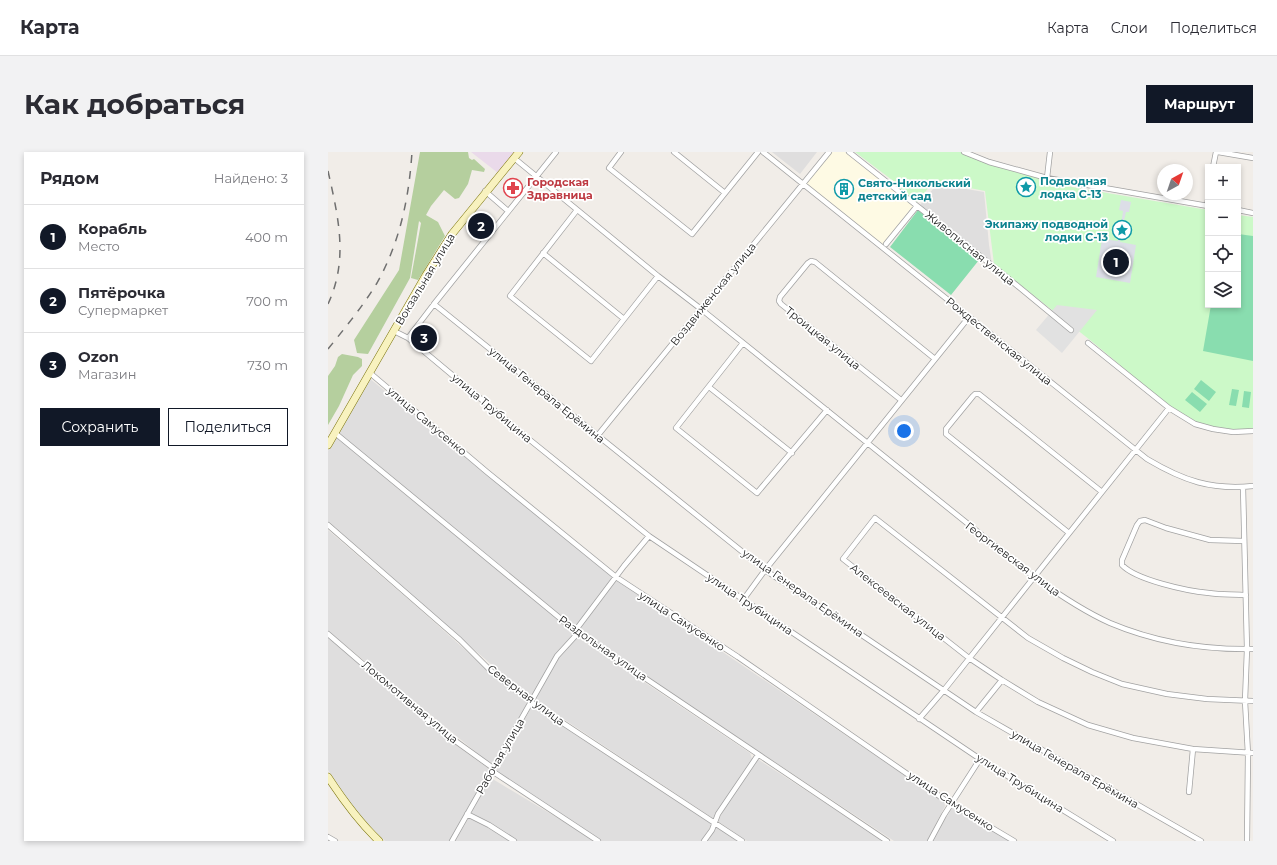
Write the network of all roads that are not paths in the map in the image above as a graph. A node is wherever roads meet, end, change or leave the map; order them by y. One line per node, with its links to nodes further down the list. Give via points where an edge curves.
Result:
1 (519, 152): 12 (main road, Вокзальная улица)
2 (556, 152): 15 (street, Вокзальная улица)
3 (621, 152): 19 (street, via 608,168 692,234)
4 (674, 152): 19 (street)
5 (758, 152): 19 (street)
6 (763, 152): 17 (street, Рождественская улица)
7 (829, 152): 17 (street, Воздвиженская улица)
8 (849, 152): 20 (street, Живописная улица)
9 (964, 152): 16 (street, via 989,162)
10 (1050, 152): 16 (street)
11 (1217, 152): 13 (street); 14 (street)
12 (514, 158): 15 (street, Георгиевская улица); 18 (main road, Вокзальная улица)
13 (1253, 158)
14 (1214, 164)
15 (537, 176): 22 (street, Георгиевская улица); 23 (street, Вокзальная улица)
16 (1047, 178): 21 (street)
17 (803, 184): 30 (street, Воздвиженская улица); 31 (street, Рождественская улица)
18 (485, 192): 23 (street); 34 (main road, Вокзальная улица, via 452,234)
19 (725, 193)
20 (917, 206): 26 (street); 33 (street, Живописная улица)
21 (1205, 206)
22 (577, 210): 27 (street); 28 (street, Георгиевская улица)
23 (508, 211): 29 (street, Вокзальная улица)
24 (1241, 211): 25 (street)
25 (1253, 213)
26 (886, 244)
27 (543, 253): 32 (street); 32 (street, via 510,296 591,361)
28 (658, 276): 30 (street, Георгиевская улица); 32 (street)
29 (434, 304): 35 (street, Вокзальная улица); 46 (street, улица Генерала Ерёмина)
30 (701, 309): 36 (street, Георгиевская улица); 46 (street, Воздвиженская улица)
31 (969, 316): 38 (street); 49 (street, Рождественская улица)
32 (624, 319)
33 (1071, 330)
34 (394, 331): 35 (street, Вокзальная улица); 39 (main road, Вокзальная улица)
35 (408, 338): 56 (street, улица Трубицина)
36 (743, 343): 40 (street); 43 (street, Георгиевская улица)
37 (1088, 343): 42 (street)
38 (935, 359): 41 (street); 41 (street, Троицкая улица, via 815,262 811,261 780,297 781,304)
39 (370, 372): 45 (main road, Вокзальная улица); 59 (street, улица Самусенко)
40 (709, 387): 50 (street); 50 (street, via 676,428 757,494)
41 (901, 400): 47 (street)
42 (1169, 408): 44 (street, via 1195,424 1233,432); 49 (street)
43 (827, 410): 47 (street, Георгиевская улица); 50 (street)
44 (1253, 432)
45 (335, 433): 48 (main road, Вокзальная улица); 64 (street, Раздольная улица)
46 (598, 435): 58 (street, улица Генерала Ерёмина)
47 (867, 444): 58 (street); 60 (street, Георгиевская улица)
48 (328, 445)
49 (1135, 450): 52 (street, Рождественская улица, via 1164,469 1201,484); 53 (street)
50 (792, 453)
51 (1253, 486): 52 (street, Рождественская улица)
52 (1243, 487): 57 (street)
53 (1102, 492): 55 (street); 55 (street, via 979,394 973,396 946,430 946,434)
54 (328, 525): 73 (street, Северная улица, via 454,635 491,671)
55 (1068, 533): 60 (street)
56 (649, 536): 59 (street, Рабочая улица); 62 (street, улица Трубицина)
57 (1244, 541): 61 (street); 61 (street, via 1210,540 1145,520 1137,525 1122,565 1126,570 1153,581 1208,593)
58 (765, 570): 62 (street); 70 (street, улица Генерала Ерёмина)
59 (616, 577): 64 (street, Рабочая улица); 83 (street, улица Самусенко, via 738,657)
60 (1034, 577): 63 (street); 66 (street, Георгиевская улица, via 1081,608 1139,634 1190,646)
61 (1246, 595): 66 (street)
62 (743, 600): 75 (street, улица Трубицина)
63 (1001, 617): 68 (street); 68 (street, Алексеевская улица, via 875,518 843,559); 71 (street, via 1028,638 1062,658 1122,684 1167,694)
64 (576, 632): 73 (street, Рабочая улица, via 557,656); 78 (street, Раздольная улица)
65 (328, 634): 80 (street, Локомотивная улица, via 436,726)
66 (1247, 649): 67 (street, Георгиевская улица); 71 (street)
67 (1253, 649)
68 (969, 658): 69 (street); 70 (street)
69 (1002, 680): 74 (street); 76 (street, via 1038,702 1088,725 1133,738)
70 (944, 690): 74 (street, улица Генерала Ерёмина); 75 (street)
71 (1245, 701): 72 (street); 77 (street)
72 (1253, 701)
73 (531, 702): 80 (street, Рабочая улица); 86 (street, Северная улица)
74 (976, 712): 99 (street, улица Генерала Ерёмина)
75 (919, 719): 79 (street, улица Трубицина)
76 (1193, 749): 77 (street); 82 (street)
77 (1250, 754): 84 (street)
78 (758, 755): 86 (street); 95 (street, Раздольная улица)
79 (980, 759): 83 (street); 98 (street, улица Трубицина)
80 (493, 770): 85 (street, Рабочая улица); 92 (street, Локомотивная улица)
81 (328, 777): 89 (main road, via 354,815)
82 (1190, 792)
83 (952, 804): 96 (street); 97 (street, улица Самусенко)
84 (1250, 807): 100 (street)
85 (467, 814): 90 (street, Рабочая улица); 91 (street)
86 (714, 822): 93 (street); 94 (street, Северная улица)
87 (328, 837): 88 (street)
88 (335, 841)
89 (379, 841)
90 (452, 841)
91 (514, 841)
92 (598, 841)
93 (704, 841)
94 (742, 841)
95 (887, 841)
96 (930, 841)
97 (1014, 841)
98 (1113, 841)
99 (1201, 841)
100 (1247, 841)

